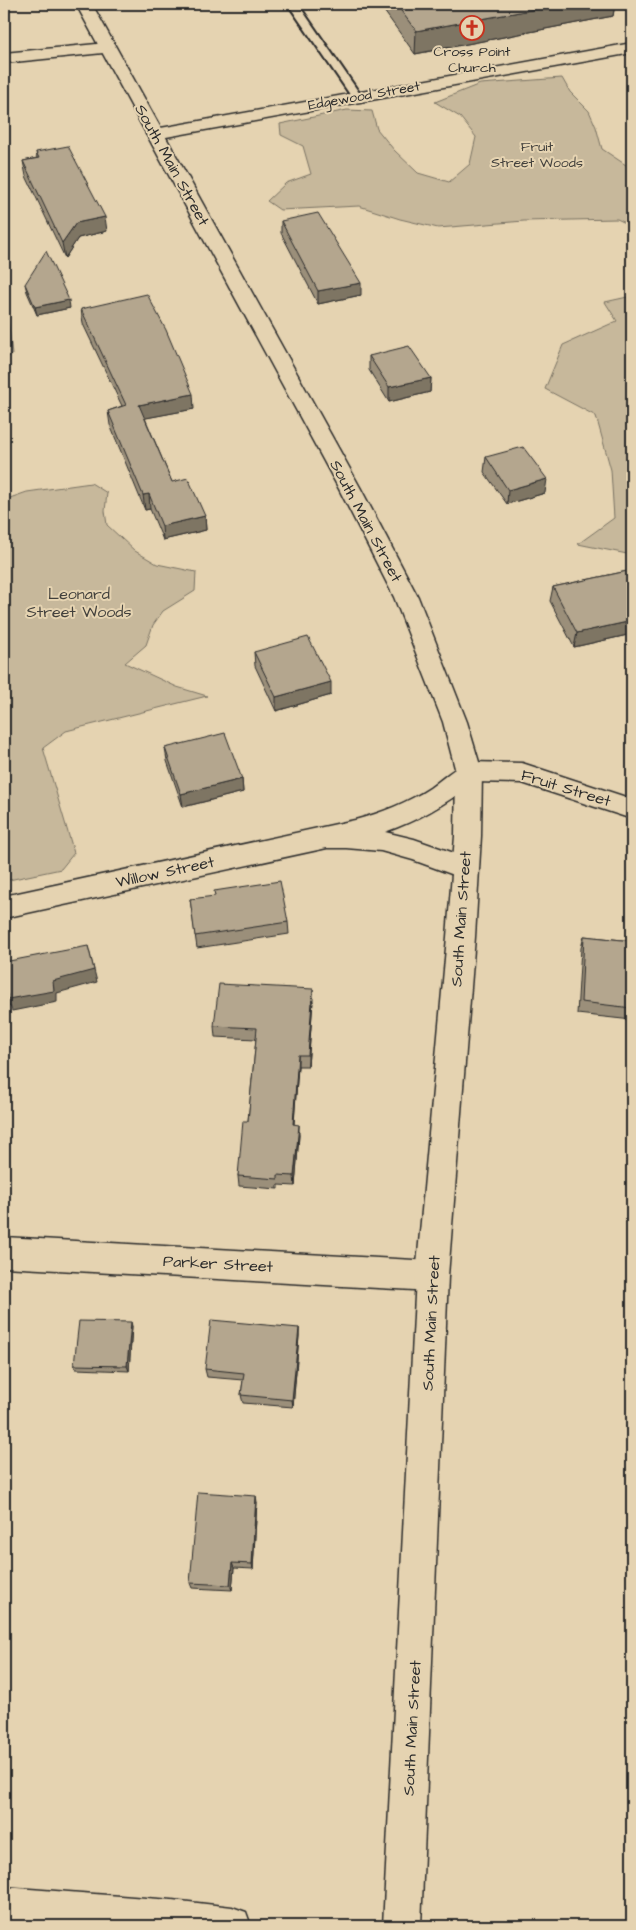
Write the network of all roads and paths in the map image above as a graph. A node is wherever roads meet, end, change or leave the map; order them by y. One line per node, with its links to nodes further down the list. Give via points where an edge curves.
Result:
1 (84, 4): 3 (main road, South Main Street)
2 (293, 4): 6 (lane)
3 (107, 48): 5 (main road); 7 (main road, South Main Street)
4 (632, 48): 6 (main road, Edgewood Street)
5 (4, 58)
6 (357, 97): 7 (main road, Edgewood Street)
7 (154, 134): 8 (main road, South Main Street, via 406,597 455,722)
8 (469, 772): 9 (main road, Fruit Street, via 522,772); 10 (main road, via 436,798 411,811); 11 (main road, South Main Street)
9 (632, 809)
10 (327, 838): 11 (main road, via 387,841); 12 (main road, Willow Street)
11 (466, 868): 14 (main road, South Main Street)
12 (4, 906)
13 (4, 1252): 14 (main road, Parker Street)
14 (432, 1276): 17 (main road, South Main Street)
15 (4, 1906): 16 (main road)
16 (232, 1926)
17 (402, 1926)

